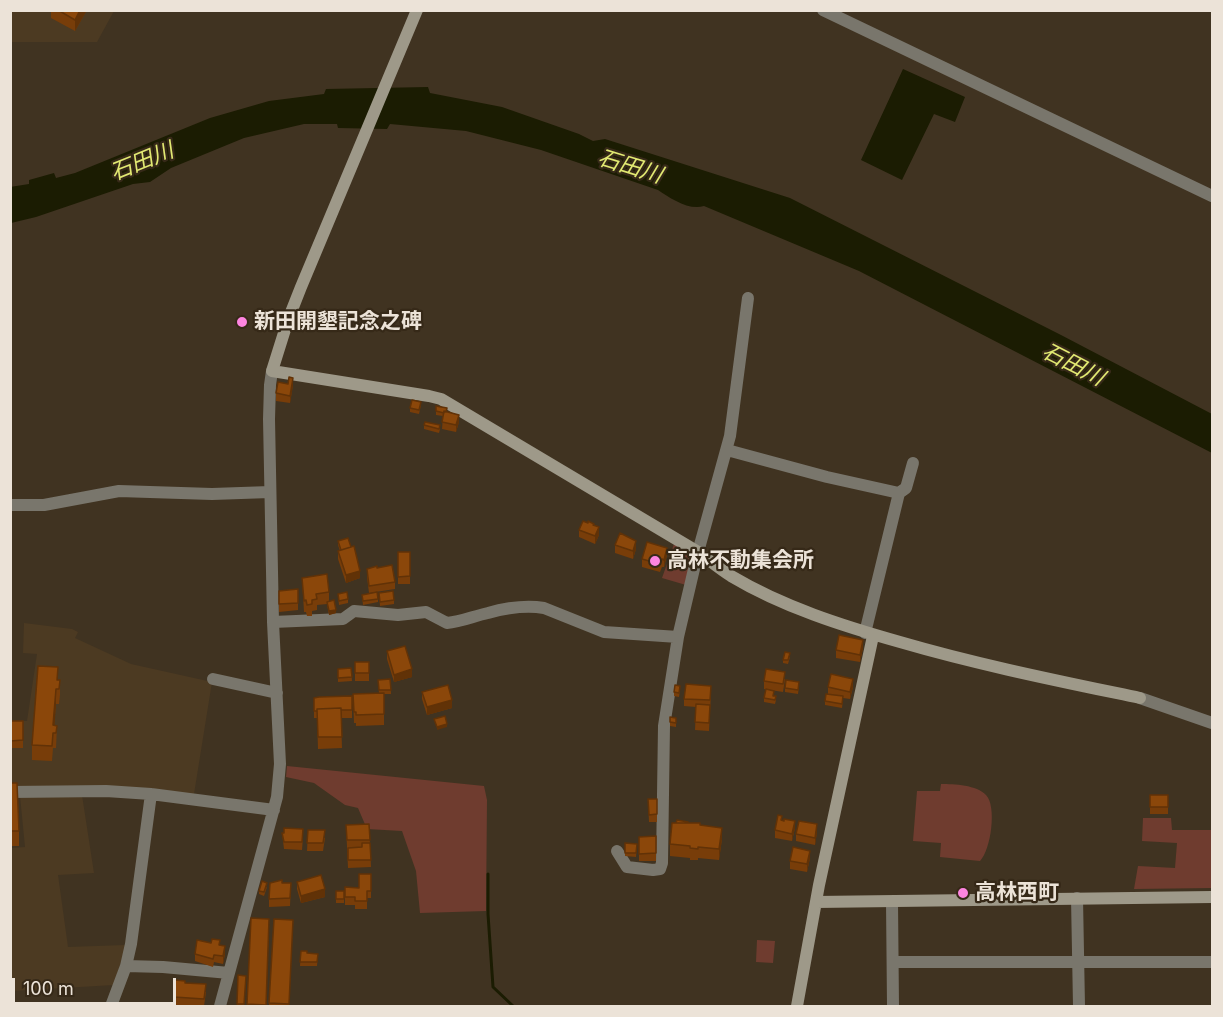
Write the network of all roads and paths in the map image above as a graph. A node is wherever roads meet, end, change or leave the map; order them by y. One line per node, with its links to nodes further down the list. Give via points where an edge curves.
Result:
1 (417, 10): 5 (street, via 292,309)
2 (824, 10): 3 (street)
3 (1212, 196)
4 (748, 298): 6 (street)
5 (272, 371): 8 (street); 11 (street, via 441,399)
6 (726, 450): 9 (street); 11 (street)
7 (913, 463): 9 (street, via 906,489)
8 (270, 492): 10 (street, via 119,492 44,505); 12 (street)
9 (899, 493): 13 (street)
10 (10, 505)
11 (698, 552): 13 (street, via 746,584); 14 (street)
12 (273, 621): 14 (street, via 343,619 354,611 398,615 426,612 447,623 489,612 535,607 604,632); 16 (street)
13 (869, 634): 17 (street, via 976,664 1140,698); 24 (street)
14 (678, 637): 21 (street, via 664,726 662,864 660,869 653,870 627,867)
15 (213, 679): 16 (street)
16 (277, 693): 20 (street, via 280,765)
17 (1212, 723)
18 (10, 792): 19 (street)
19 (151, 794): 20 (street); 29 (street)
20 (274, 810): 30 (street)
21 (617, 851)
22 (1212, 897): 23 (street)
23 (1077, 898): 25 (street); 27 (street)
24 (816, 902): 25 (street); 33 (street)
25 (892, 902): 26 (street)
26 (893, 962): 27 (street); 34 (street)
27 (1077, 962): 28 (street); 35 (street)
28 (1212, 962)
29 (126, 966): 30 (street); 31 (street)
30 (230, 973): 32 (street)
31 (111, 1006)
32 (220, 1006)
33 (797, 1006)
34 (893, 1006)
35 (1079, 1006)

